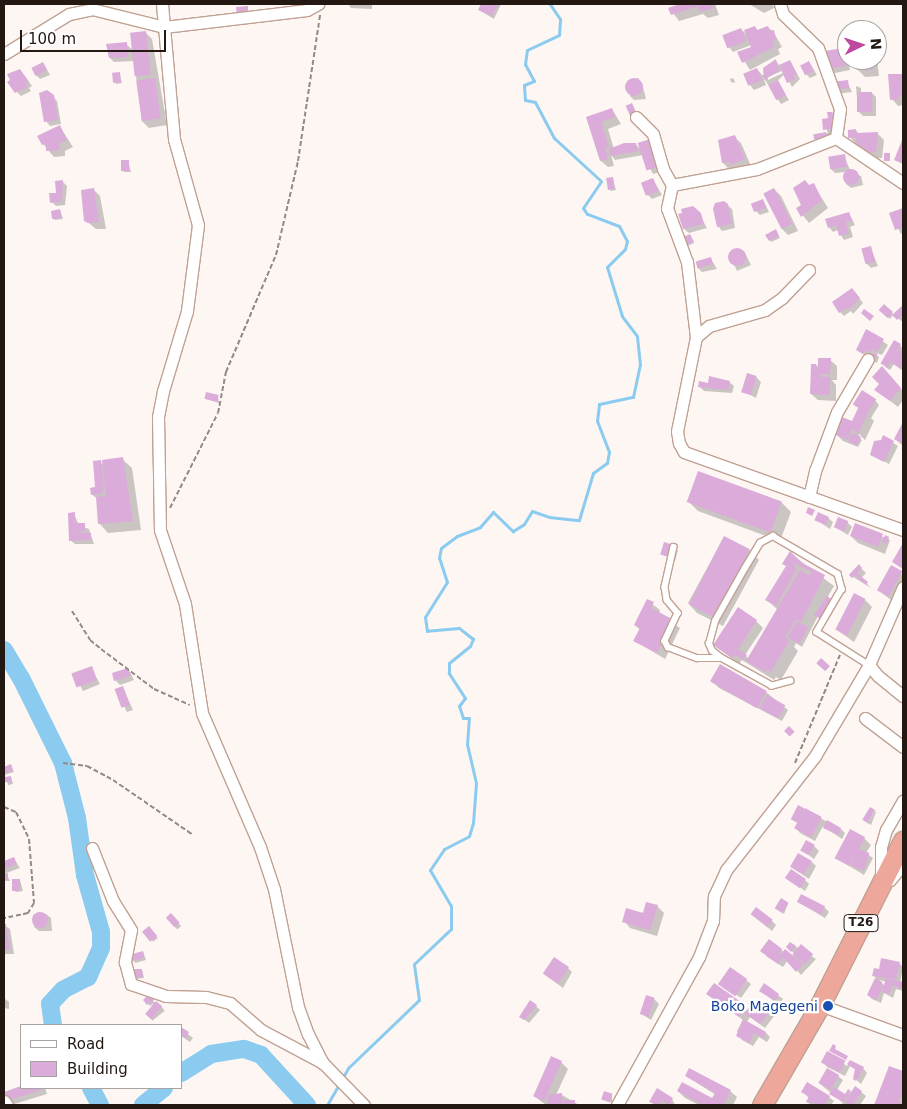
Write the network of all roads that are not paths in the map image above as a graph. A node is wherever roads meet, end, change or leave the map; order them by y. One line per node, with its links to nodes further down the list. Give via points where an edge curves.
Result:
1 (162, 4): 4 (street)
2 (783, 7): 7 (street, via 818,48 840,109)
3 (319, 8): 4 (street)
4 (164, 27): 5 (street, via 92,9 69,14); 30 (street, via 174,139 198,225 187,311 162,391 158,417 160,530 184,604 202,714 260,847 274,890 298,1007)
5 (4, 54)
6 (636, 117): 9 (street, via 654,134 663,169)
7 (836, 138): 8 (street); 9 (street, via 757,169)
8 (903, 182)
9 (672, 185): 11 (street, via 667,208 687,262)
10 (809, 270): 11 (street, via 782,298 765,310 710,326)
11 (696, 337): 13 (street, via 677,431 684,452)
12 (868, 359): 13 (street, via 837,412 815,471)
13 (810, 497): 14 (street)
14 (903, 530)
15 (674, 547): 17 (lane, via 665,587 667,600 678,613 665,641 668,646 697,658)
16 (903, 587): 18 (street)
17 (720, 658): 18 (lane, via 709,644 715,621 760,542 773,536 838,574 842,590 817,632); 19 (lane, via 772,686)
18 (869, 665): 20 (street); 34 (street, via 815,756 719,883 714,896 713,921 700,957)
19 (792, 681)
20 (903, 696)
21 (865, 718): 22 (street)
22 (903, 747)
23 (903, 800): 27 (street, via 886,830 881,848)
24 (903, 840): 27 (highway, T26)
25 (92, 848): 30 (street, via 113,901 131,930 125,962 131,984 166,996 206,997 230,1003 261,1030)
26 (903, 864): 27 (street)
27 (878, 890): 28 (highway, T26)
28 (820, 1005): 29 (street); 35 (highway, T26)
29 (903, 1035)
30 (326, 1067): 33 (street)
31 (4, 1101): 32 (street)
32 (7, 1105)
33 (364, 1105)
34 (617, 1105)
35 (762, 1105)

